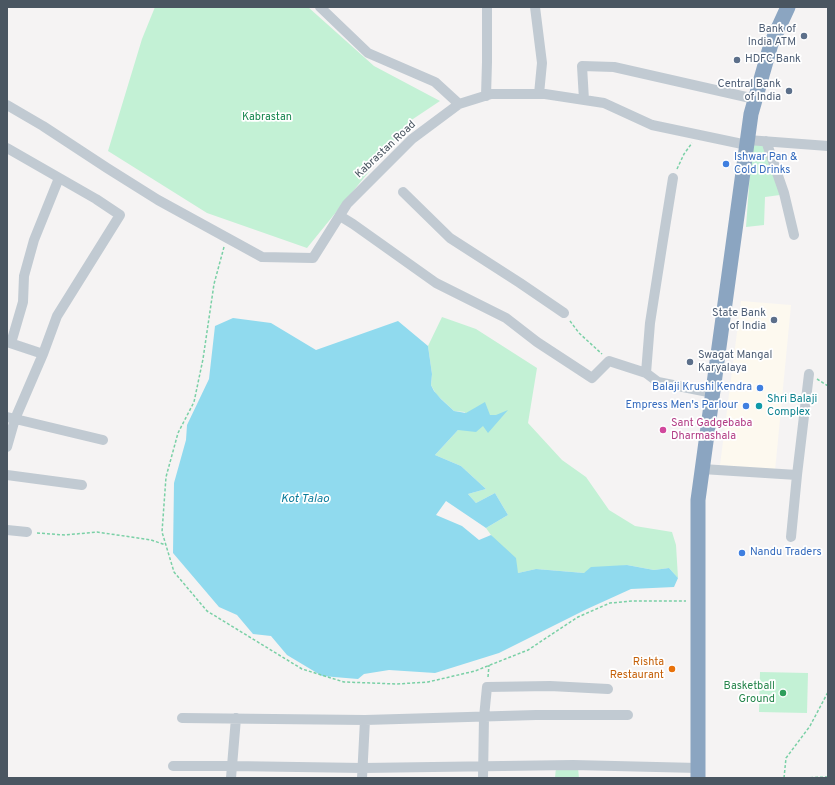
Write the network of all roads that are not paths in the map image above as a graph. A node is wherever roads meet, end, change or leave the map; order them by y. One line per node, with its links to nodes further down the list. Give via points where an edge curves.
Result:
1 (320, 7): 9 (street, via 368,52 435,82)
2 (487, 7): 6 (street)
3 (535, 7): 5 (street, via 542,63)
4 (788, 7): 7 (highway, via 771,44)
5 (539, 94): 6 (street, Kabrastan Road); 8 (street, Kabrastan Road)
6 (486, 96): 9 (street, Kabrastan Road)
7 (756, 99): 8 (street, via 614,67 582,66); 12 (highway)
8 (584, 100): 12 (street, Kabrastan Road, via 604,103 652,125)
9 (459, 104): 18 (street, Kabrastan Road, via 412,139 347,204)
10 (7, 105): 18 (street, Kabrastan Road, via 158,200 262,257 313,258)
11 (766, 141): 12 (street, Kabrastan Road); 13 (street, Kabrastan Road); 19 (street, via 784,193)
12 (747, 142): 25 (highway)
13 (828, 146)
14 (7, 148): 15 (street)
15 (59, 178): 21 (street, via 34,240 24,276 23,302); 22 (street, via 120,215 57,316)
16 (673, 178): 23 (street, via 650,323)
17 (403, 192): 20 (street, via 450,238)
18 (340, 216): 23 (street, via 436,283 506,318 592,378 609,360)
19 (794, 235)
20 (564, 313)
21 (9, 342): 22 (street)
22 (43, 354): 26 (street)
23 (646, 373): 25 (street, via 658,382)
24 (809, 374): 30 (street)
25 (713, 393): 29 (highway)
26 (11, 418): 27 (street); 28 (street)
27 (103, 440)
28 (7, 448)
29 (702, 469): 30 (street); 46 (highway, via 698,500)
30 (797, 475): 35 (street)
31 (7, 476): 32 (street)
32 (82, 485)
33 (7, 530): 34 (street)
34 (27, 532)
35 (791, 537)
36 (608, 689): 38 (street, via 550,686 487,687)
37 (628, 715): 38 (street)
38 (484, 717): 41 (street); 44 (street)
39 (182, 718): 40 (street)
40 (236, 718): 41 (street); 43 (street)
41 (364, 720): 45 (street)
42 (173, 766): 43 (street)
43 (232, 766): 45 (street); 47 (street)
44 (483, 766): 45 (street); 46 (street, via 573,765); 48 (street)
45 (362, 773)
46 (698, 773)
47 (231, 778)
48 (483, 778)

